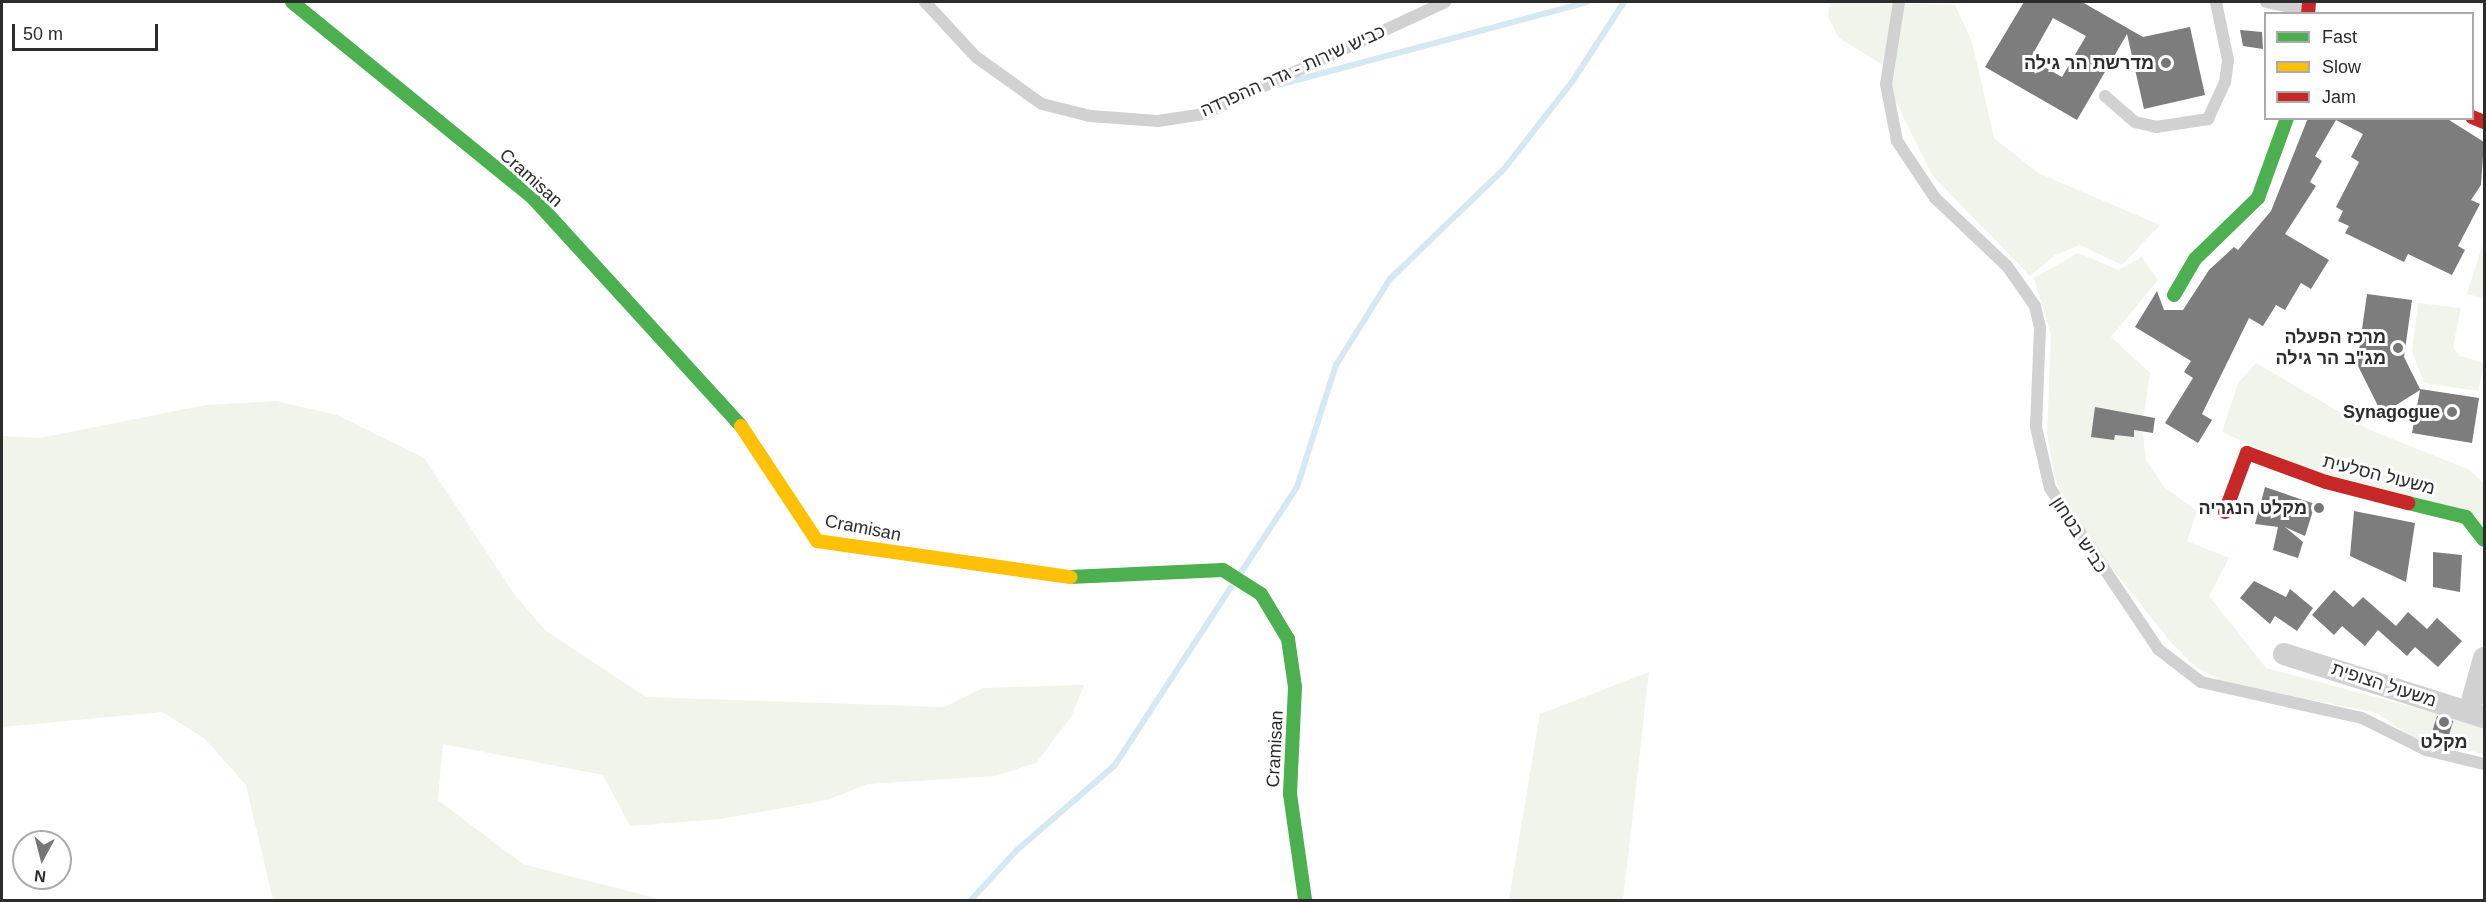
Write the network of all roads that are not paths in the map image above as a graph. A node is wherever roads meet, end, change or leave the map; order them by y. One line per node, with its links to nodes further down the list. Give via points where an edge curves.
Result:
1 (292, 2): 17 (street, Cramisan, via 533,198 753,439 817,541 1080,578 1223,570 1261,594 1288,639 1295,687 1290,794)
2 (925, 2): 3 (lane, כביש שירות - גדר ההפרדה, via 976,57 1042,104 1090,116 1158,121 1204,114)
3 (1445, 2)
4 (1899, 2): 16 (lane, כביש בטחון, via 1886,84 1898,141 1935,198 2007,266 2035,306 2040,328 2036,427 2050,488 2158,649 2210,685 2362,718 2426,750)
5 (2216, 2): 8 (lane, via 2228,60 2222,92 2208,119 2156,127 2135,122)
6 (2266, 2): 7 (lane)
7 (2308, 9)
8 (2105, 96)
9 (2286, 120): 10 (street, via 2258,198 2195,259)
10 (2174, 295)
11 (2225, 512): 12 (street, משעול הסלעית, via 2247,453 2326,482 2466,518)
12 (2484, 540)
13 (2284, 654): 15 (street, משעול הצופית)
14 (2484, 658): 15 (street)
15 (2477, 714)
16 (2484, 764)
17 (1305, 900)

